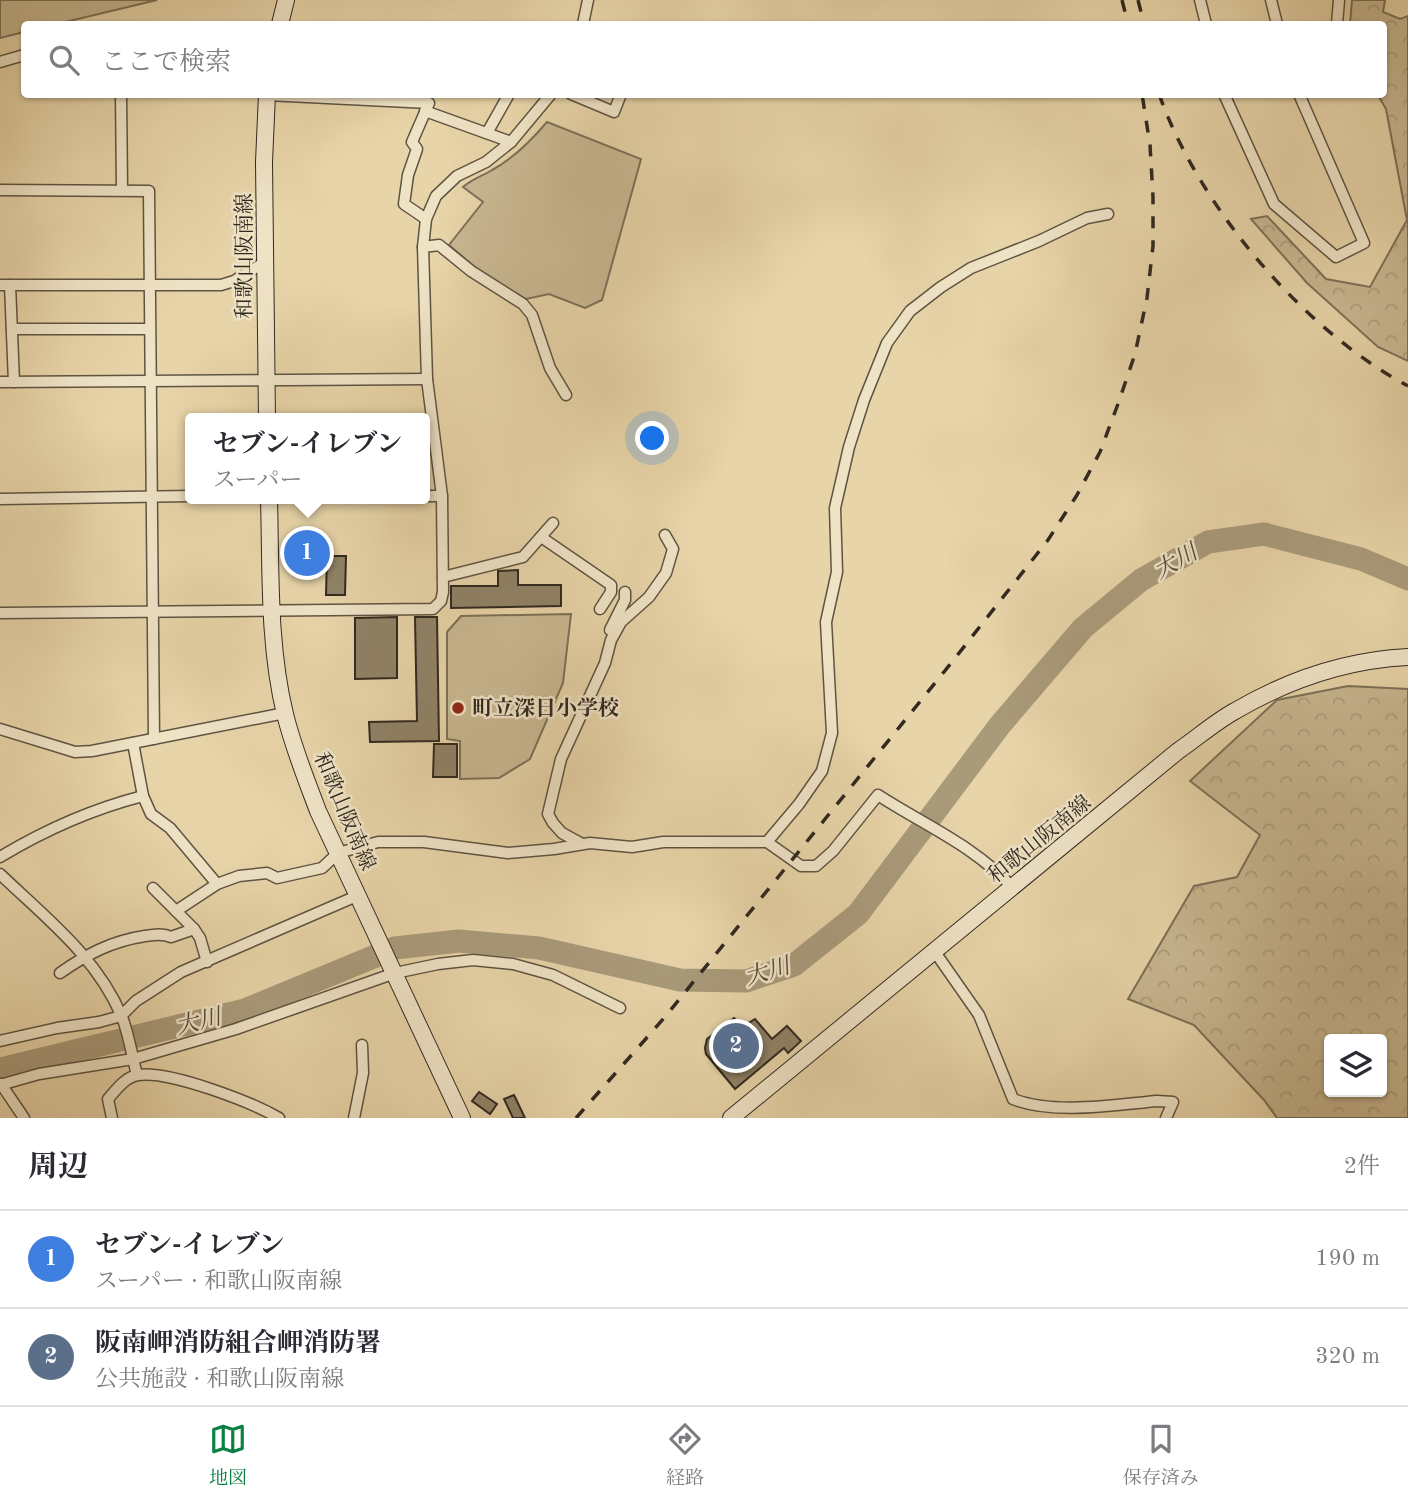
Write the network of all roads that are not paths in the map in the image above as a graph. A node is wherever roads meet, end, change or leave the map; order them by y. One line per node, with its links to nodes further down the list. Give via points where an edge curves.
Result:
1 (286, 0): 6 (main road)
2 (588, 0): 7 (street)
3 (1200, 0): 8 (street)
4 (1271, 0): 9 (street)
5 (1339, 0): 10 (street)
6 (281, 21)
7 (584, 21)
8 (1205, 21)
9 (1276, 21)
10 (1337, 21)
11 (21, 56): 12 (street)
12 (0, 62)
13 (121, 98): 25 (street)
14 (267, 98): 30 (main road, 和歌山阪南線)
15 (328, 98): 22 (street, via 429,103)
16 (507, 98): 23 (street)
17 (548, 98): 24 (street)
18 (581, 98): 19 (street, via 614,112)
19 (619, 98)
20 (1228, 98): 21 (street, via 1274,204 1336,257 1364,243)
21 (1301, 98)
22 (425, 111): 23 (street); 28 (street, via 412,142 417,149 404,204)
23 (487, 133): 24 (street)
24 (511, 142): 28 (street, via 486,162 457,176 436,196)
25 (122, 189): 26 (street); 32 (street, via 149,191)
26 (0, 190)
27 (1108, 214): 64 (street, via 1087,218 971,268 910,311 887,343 852,436 835,508 836,572 826,622 832,733 822,771)
28 (426, 219): 29 (street)
29 (424, 247): 35 (street); 40 (street, via 439,245 523,304 532,314 550,368)
30 (265, 262): 32 (street, via 221,285); 36 (main road, 和歌山阪南線)
31 (5, 285): 32 (street); 34 (street)
32 (149, 285): 33 (street)
33 (149, 329): 34 (street); 39 (street)
34 (12, 330): 38 (street)
35 (427, 379): 36 (street); 45 (street)
36 (266, 381): 39 (street); 41 (main road, 和歌山阪南線)
37 (0, 382): 38 (street)
38 (13, 382): 39 (street)
39 (149, 382): 42 (street)
40 (566, 396)
41 (267, 413)
42 (150, 496): 43 (street); 46 (street); 55 (street)
43 (185, 496)
44 (430, 496): 45 (street)
45 (442, 496): 51 (street)
46 (0, 499)
47 (269, 504): 54 (main road, 和歌山阪南線)
48 (553, 523): 50 (street)
49 (665, 535): 57 (street, via 673,549 666,573 649,597 621,622)
50 (541, 537): 51 (street, via 523,557); 53 (street, via 611,585)
51 (443, 578): 54 (street, via 441,601 433,609)
52 (625, 592): 57 (street, via 609,633)
53 (600, 609)
54 (271, 610): 55 (street); 59 (main road, 和歌山阪南線)
55 (152, 612): 56 (street); 61 (street)
56 (0, 613)
57 (607, 657): 65 (street, via 561,759 548,814 562,833)
58 (1408, 657): 71 (main road, 和歌山阪南線, via 1318,672 1233,712 1178,751)
59 (285, 713): 61 (street); 66 (main road, 和歌山阪南線)
60 (0, 729): 62 (street, via 75,752)
61 (154, 739): 62 (street)
62 (133, 743): 63 (street)
63 (143, 796): 67 (street, via 107,805 40,833); 69 (street, via 151,814 170,828)
64 (767, 842): 65 (street, via 663,842 632,847); 71 (street, via 801,866 816,866 878,795 948,834)
65 (582, 844): 66 (street, via 508,853 424,842 378,842)
66 (338, 853): 69 (street, via 322,868 278,878 267,873 239,876); 72 (main road, 和歌山阪南線)
67 (0, 857)
68 (0, 874): 76 (street)
69 (218, 884): 73 (street)
70 (153, 888): 73 (street)
71 (1013, 888): 75 (main road, 和歌山阪南線)
72 (359, 895): 77 (street); 78 (main road, 和歌山阪南線)
73 (176, 911): 74 (street)
74 (194, 929): 76 (street, via 171,937 122,939); 77 (street)
75 (935, 952): 92 (main road, 和歌山阪南線); 93 (street, via 979,1016 1013,1099 1061,1107 1173,1102)
76 (85, 955): 79 (street); 81 (street)
77 (207, 962): 81 (street, via 181,972 136,1001)
78 (394, 970): 80 (street, via 472,960 513,964 553,975); 84 (street, via 236,1029); 91 (main road, 和歌山阪南線)
79 (60, 973)
80 (620, 1008)
81 (122, 1018): 82 (street); 84 (street)
82 (0, 1041)
83 (362, 1045): 90 (street, via 363,1073)
84 (132, 1057): 85 (street); 86 (street)
85 (137, 1075): 88 (street, via 108,1099); 89 (street, via 229,1094)
86 (1, 1084): 87 (street)
87 (24, 1118)
88 (112, 1118)
89 (279, 1118)
90 (354, 1118)
91 (462, 1118)
92 (731, 1118)
93 (1166, 1118)

